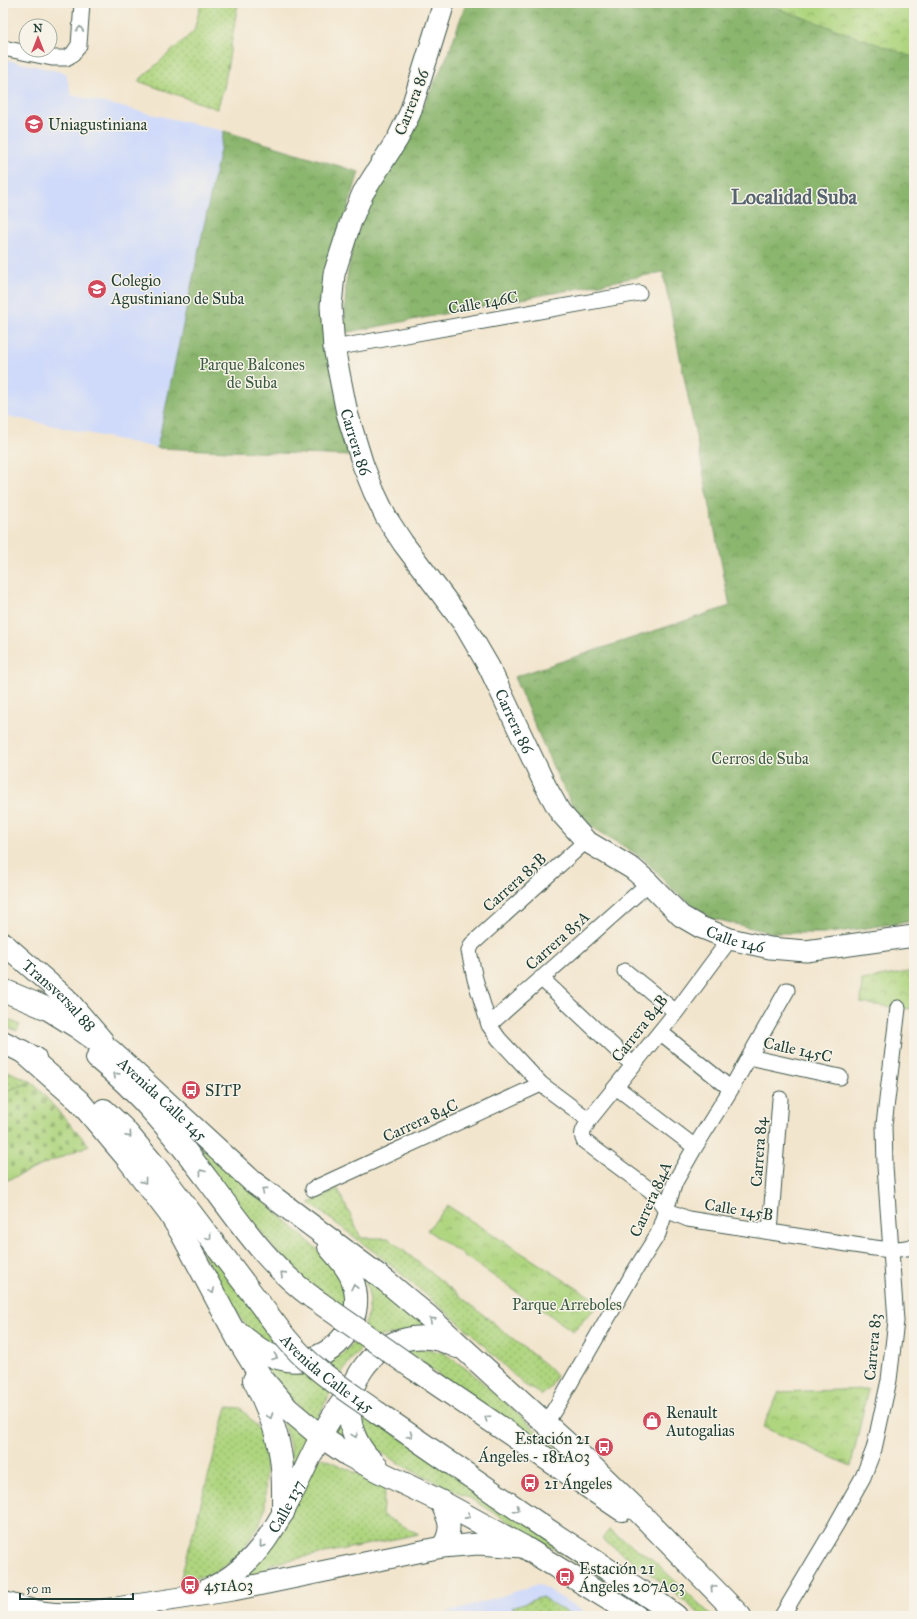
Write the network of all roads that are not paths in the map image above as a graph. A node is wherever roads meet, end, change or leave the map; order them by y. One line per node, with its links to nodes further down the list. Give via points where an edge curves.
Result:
1 (82, 3): 3 (street, one-way to 1, via 52,58 66,58 74,54 79,45)
2 (444, 3): 5 (street, Carrera 86, via 410,113 398,138 363,194 351,221 334,274 331,306)
3 (3, 48)
4 (639, 293): 5 (street, Calle 146C)
5 (334, 348): 6 (street, Carrera 86, via 347,412 363,465 386,517 464,624 489,667 560,812)
6 (586, 841): 7 (street, Calle 146, via 618,859); 18 (street, Carrera 85B, via 472,944 469,952)
7 (649, 882): 9 (street, Calle 146, via 681,916 700,927); 12 (street, Carrera 85A)
8 (914, 936): 9 (street, Calle 146, via 806,951 770,948)
9 (730, 938): 17 (street, Carrera 84B)
10 (3, 943): 21 (street, Transversal 88, via 66,998)
11 (625, 971): 17 (street)
12 (542, 978): 18 (street, Carrera 85A); 23 (street)
13 (3, 990): 21 (main road, Avenida Calle 145, via 48,1010)
14 (787, 990): 22 (street, Carrera 84A)
15 (3, 1000): 45 (main road, Avenida Calle 145, one-way to 15, bridge, via 291,1281 270,1261 244,1229 179,1141 103,1062 61,1031)
16 (898, 1008): 36 (street, Carrera 83, via 884,1125)
17 (676, 1012): 19 (street, Carrera 84B)
18 (489, 1025): 25 (street)
19 (660, 1032): 23 (street, Carrera 84B); 27 (street)
20 (12, 1047): 37 (main road, Avenida Calle 145, one-way to 37, via 67,1089 101,1125 132,1164 182,1234); 51 (main road, Avenida Calle 145, one-way to 51, bridge, via 69,1079 123,1128 156,1166 285,1337 311,1364 378,1413)
21 (111, 1050): 33 (main road, Avenida Calle 145, one-way to 21, via 253,1182)
22 (749, 1057): 24 (street, Calle 145C); 27 (street, Carrera 84A)
23 (633, 1066): 26 (street, Carrera 84B)
24 (840, 1077)
25 (542, 1084): 29 (street); 31 (street, Carrera 84C)
26 (616, 1087): 29 (street, Carrera 84B); 30 (street)
27 (731, 1089): 30 (street, Carrera 84A)
28 (780, 1099): 34 (street, Carrera 84)
29 (589, 1120): 32 (street, Carrera 84B, via 583,1130 584,1141 650,1190)
30 (695, 1147): 32 (street, Carrera 84A, via 675,1182)
31 (313, 1189)
32 (666, 1210): 34 (street, Calle 145B, via 688,1219); 40 (street, Carrera 84A, via 658,1234)
33 (295, 1214): 37 (main road, one-way to 33, via 276,1358 302,1360 316,1358 336,1346 348,1331 356,1309 352,1278 321,1238); 38 (main road, Avenida Calle 145, one-way to 33, via 386,1281)
34 (770, 1232): 36 (street, Calle 145B)
35 (914, 1247): 36 (street, Calle 145B)
36 (890, 1250): 53 (street, Carrera 83, via 896,1321 889,1380 874,1449 863,1477)
37 (235, 1334): 41 (main road, Avenida Calle 145, via 265,1382 288,1409); 44 (main road, one-way to 44, via 264,1399 280,1451)
38 (470, 1356): 39 (main road, via 456,1346 440,1340 405,1340 374,1355 362,1368); 40 (main road, Avenida Calle 145)
39 (354, 1384): 41 (street, Calle 137); 42 (main road, one-way to 42, via 350,1400 350,1420 356,1439 367,1456 382,1470)
40 (546, 1423): 45 (main road, Avenida Calle 145)
41 (320, 1436): 42 (main road, Avenida Calle 145, via 348,1455); 44 (street, Calle 137)
42 (409, 1485): 43 (main road, Avenida Calle 145)
43 (440, 1501): 46 (street, via 449,1523 448,1539); 47 (main road, Avenida Calle 145, one-way to 47)
44 (283, 1513): 48 (street, Calle 137, one-way to 48, via 269,1537 249,1562 222,1583)
45 (669, 1544): 52 (main road, Avenida Calle 145, one-way to 45)
46 (442, 1547): 47 (street, Calle 137, via 478,1544); 48 (street, Calle 137)
47 (524, 1547): 50 (main road, Avenida Calle 145)
48 (185, 1598): 49 (street, Calle 137, via 68,1614 36,1612)
49 (3, 1602)
50 (636, 1616)
51 (676, 1616)
52 (740, 1616)
53 (782, 1616)

